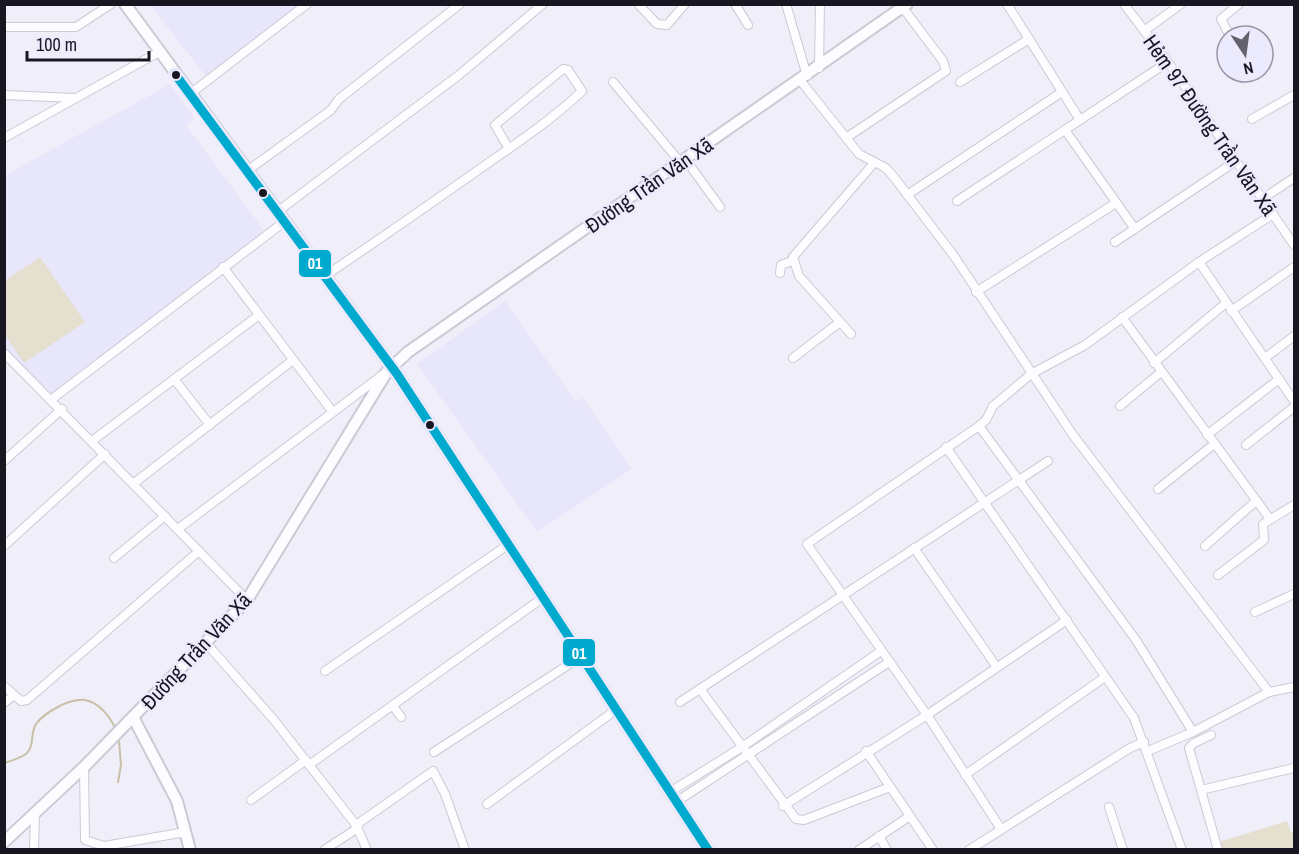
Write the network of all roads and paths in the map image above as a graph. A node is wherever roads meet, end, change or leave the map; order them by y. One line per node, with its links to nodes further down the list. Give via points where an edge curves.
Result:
1 (111, 4): 18 (street, via 76,27)
2 (307, 4): 28 (street)
3 (459, 4): 41 (street, via 339,99 331,110)
4 (543, 4): 49 (street)
5 (638, 4): 6 (street, via 657,24 667,25)
6 (685, 4)
7 (735, 4): 17 (street)
8 (786, 4): 24 (street)
9 (820, 4): 23 (street)
10 (1007, 4): 20 (street)
11 (1124, 4): 19 (street, Hẻm 97 Đường Trần Văn Xã)
12 (1180, 4): 19 (street)
13 (1239, 4): 16 (street, via 1221,19)
14 (127, 5): 21 (street)
15 (905, 6): 23 (street, Đường Trần Văn Xã); 36 (street, via 943,60 946,71)
16 (1224, 24)
17 (748, 25)
18 (4, 27)
19 (1144, 31): 22 (street, Hẻm 97 Đường Trần Văn Xã)
20 (1029, 39): 26 (street); 27 (street)
21 (159, 52): 28 (street); 31 (street)
22 (1168, 62): 33 (street); 38 (street, Hẻm 97 Đường Trần Văn Xã)
23 (819, 68): 24 (street, Đường Trần Văn Xã)
24 (804, 78): 36 (street); 39 (street, Đường Trần Văn Xã)
25 (613, 82): 39 (street)
26 (960, 82)
27 (1062, 92): 33 (street); 43 (street)
28 (190, 94): 41 (street)
29 (4, 95): 31 (street)
30 (1294, 95): 32 (street)
31 (77, 98): 35 (street)
32 (1252, 119)
33 (1080, 120): 34 (street)
34 (1065, 129): 45 (street); 46 (street)
35 (4, 138)
36 (846, 138): 40 (street, via 859,154)
37 (508, 149): 37 (street, via 495,125 563,69 568,70 582,91); 58 (street)
38 (1236, 160): 44 (street, Hẻm 97 Đường Trần Văn Xã); 50 (street)
39 (683, 162): 47 (street); 72 (street, Đường Trần Văn Xã, via 411,350)
40 (874, 163): 43 (street, via 886,168); 53 (street, via 804,241)
41 (247, 171): 49 (street)
42 (1294, 178): 44 (street)
43 (908, 195): 59 (street)
44 (1262, 199): 48 (street, Hẻm 97 Đường Trần Văn Xã)
45 (957, 201)
46 (1116, 203): 50 (street); 59 (street)
47 (720, 207)
48 (1273, 214): 52 (street, Hẻm 97 Đường Trần Văn Xã); 54 (street)
49 (281, 217): 56 (street); 58 (street)
50 (1135, 229): 51 (street)
51 (1115, 242)
52 (1294, 245)
53 (792, 261): 55 (street); 64 (street, via 799,276)
54 (1199, 262): 60 (street); 63 (street)
55 (779, 266)
56 (223, 267): 62 (street); 77 (street)
57 (1294, 267): 61 (street)
58 (325, 276): 72 (street)
59 (976, 292): 74 (street)
60 (1226, 303): 61 (street); 71 (street)
61 (1231, 311): 69 (street)
62 (259, 315): 70 (street); 76 (street)
63 (1122, 317): 71 (street); 74 (street, via 1085,345)
64 (840, 322): 65 (street); 68 (street)
65 (851, 334)
66 (1294, 336): 69 (street)
67 (5, 355): 77 (street)
68 (793, 358)
69 (1265, 358): 75 (street)
70 (293, 360): 82 (street); 83 (street)
71 (1154, 363): 73 (street)
72 (390, 369): 82 (street); 102 (street); 112 (street, Đường Trần Văn Xã)
73 (1161, 372): 79 (street); 85 (street)
74 (1031, 374): 84 (street, via 993,406); 125 (street, via 1107,483)
75 (1279, 379): 78 (street); 85 (street)
76 (174, 380): 83 (street); 86 (street)
77 (52, 399): 81 (street)
78 (1294, 401)
79 (1120, 406)
80 (1294, 407): 88 (street)
81 (62, 409): 86 (street); 91 (street)
82 (332, 411): 101 (street)
83 (210, 425): 94 (street)
84 (979, 426): 89 (street); 93 (street)
85 (1207, 435): 87 (street)
86 (92, 441): 90 (street)
87 (1214, 445): 95 (street); 96 (street)
88 (1246, 445)
89 (946, 447): 97 (street); 110 (street, via 807,543)
90 (105, 454): 94 (street); 103 (street)
91 (4, 461)
92 (1048, 461): 93 (street)
93 (1018, 480): 97 (street); 134 (street, via 1136,640)
94 (133, 484): 99 (street)
95 (1158, 489)
96 (1256, 501): 100 (street); 104 (street)
97 (982, 503): 105 (street); 114 (street)
98 (1294, 505): 100 (street)
99 (165, 516): 101 (street); 107 (street)
100 (1270, 519): 108 (street, via 1262,527 1264,540)
101 (178, 529): 106 (street)
102 (509, 544): 111 (street); 120 (street)
103 (4, 546)
104 (1205, 546)
105 (914, 548): 110 (street); 119 (street)
106 (199, 551): 112 (street); 126 (street, via 27,700 21,701)
107 (114, 558)
108 (1218, 575)
109 (1294, 594): 113 (street)
110 (842, 595): 116 (street); 124 (street)
111 (544, 597): 117 (street); 129 (street)
112 (247, 600): 115 (street, Đường Trần Văn Xã)
113 (1255, 612)
114 (1067, 620): 119 (street); 121 (street)
115 (207, 644): 132 (street, Đường Trần Văn Xã); 142 (street)
116 (880, 651): 118 (street); 137 (street)
117 (582, 656): 130 (street); 140 (street)
118 (889, 662): 131 (street); 141 (street)
119 (996, 666): 131 (street)
120 (325, 671)
121 (1105, 677): 136 (street, via 1134,718); 145 (street)
122 (4, 686): 126 (street)
123 (1294, 687): 125 (street)
124 (700, 689): 127 (street); 137 (street)
125 (1269, 692): 134 (street)
126 (14, 695): 128 (street)
127 (680, 702)
128 (4, 704)
129 (393, 706): 133 (street); 142 (street)
130 (617, 709): 148 (street); 151 (street)
131 (927, 715): 138 (street); 145 (street)
132 (133, 717): 143 (street, Đường Trần Văn Xã); 158 (street, via 177,801)
133 (401, 717)
134 (1193, 732): 139 (street)
135 (1211, 735): 147 (street, via 1189,748)
136 (1144, 742): 139 (street); 157 (street)
137 (742, 747): 141 (street); 148 (street)
138 (866, 751): 146 (street); 152 (street)
139 (1148, 751): 173 (street)
140 (434, 752)
141 (748, 756): 150 (street); 152 (street)
142 (307, 763): 149 (street); 156 (street)
143 (84, 767): 154 (street, Đường Trần Văn Xã); 161 (street, via 85,840)
144 (1294, 768): 147 (street)
145 (965, 775): 157 (street)
146 (891, 787): 152 (street, via 804,820 796,819); 155 (street)
147 (1201, 790): 174 (street)
148 (670, 792): 150 (street)
149 (251, 800)
150 (676, 802): 167 (street)
151 (487, 804)
152 (783, 806)
153 (1109, 807): 172 (street)
154 (35, 812): 160 (street, Đường Trần Văn Xã); 162 (street)
155 (910, 816): 159 (street); 170 (street)
156 (357, 826): 164 (street); 165 (street); 166 (street, via 433,771)
157 (1001, 829): 171 (street)
158 (186, 832): 161 (street); 163 (street)
159 (879, 836): 168 (street); 169 (street)
160 (4, 842)
161 (104, 848)
162 (34, 849)
163 (190, 849)
164 (324, 849)
165 (367, 849)
166 (465, 849)
167 (708, 849)
168 (859, 849)
169 (887, 849)
170 (933, 849)
171 (969, 849)
172 (1123, 849)
173 (1182, 849)
174 (1218, 849)

